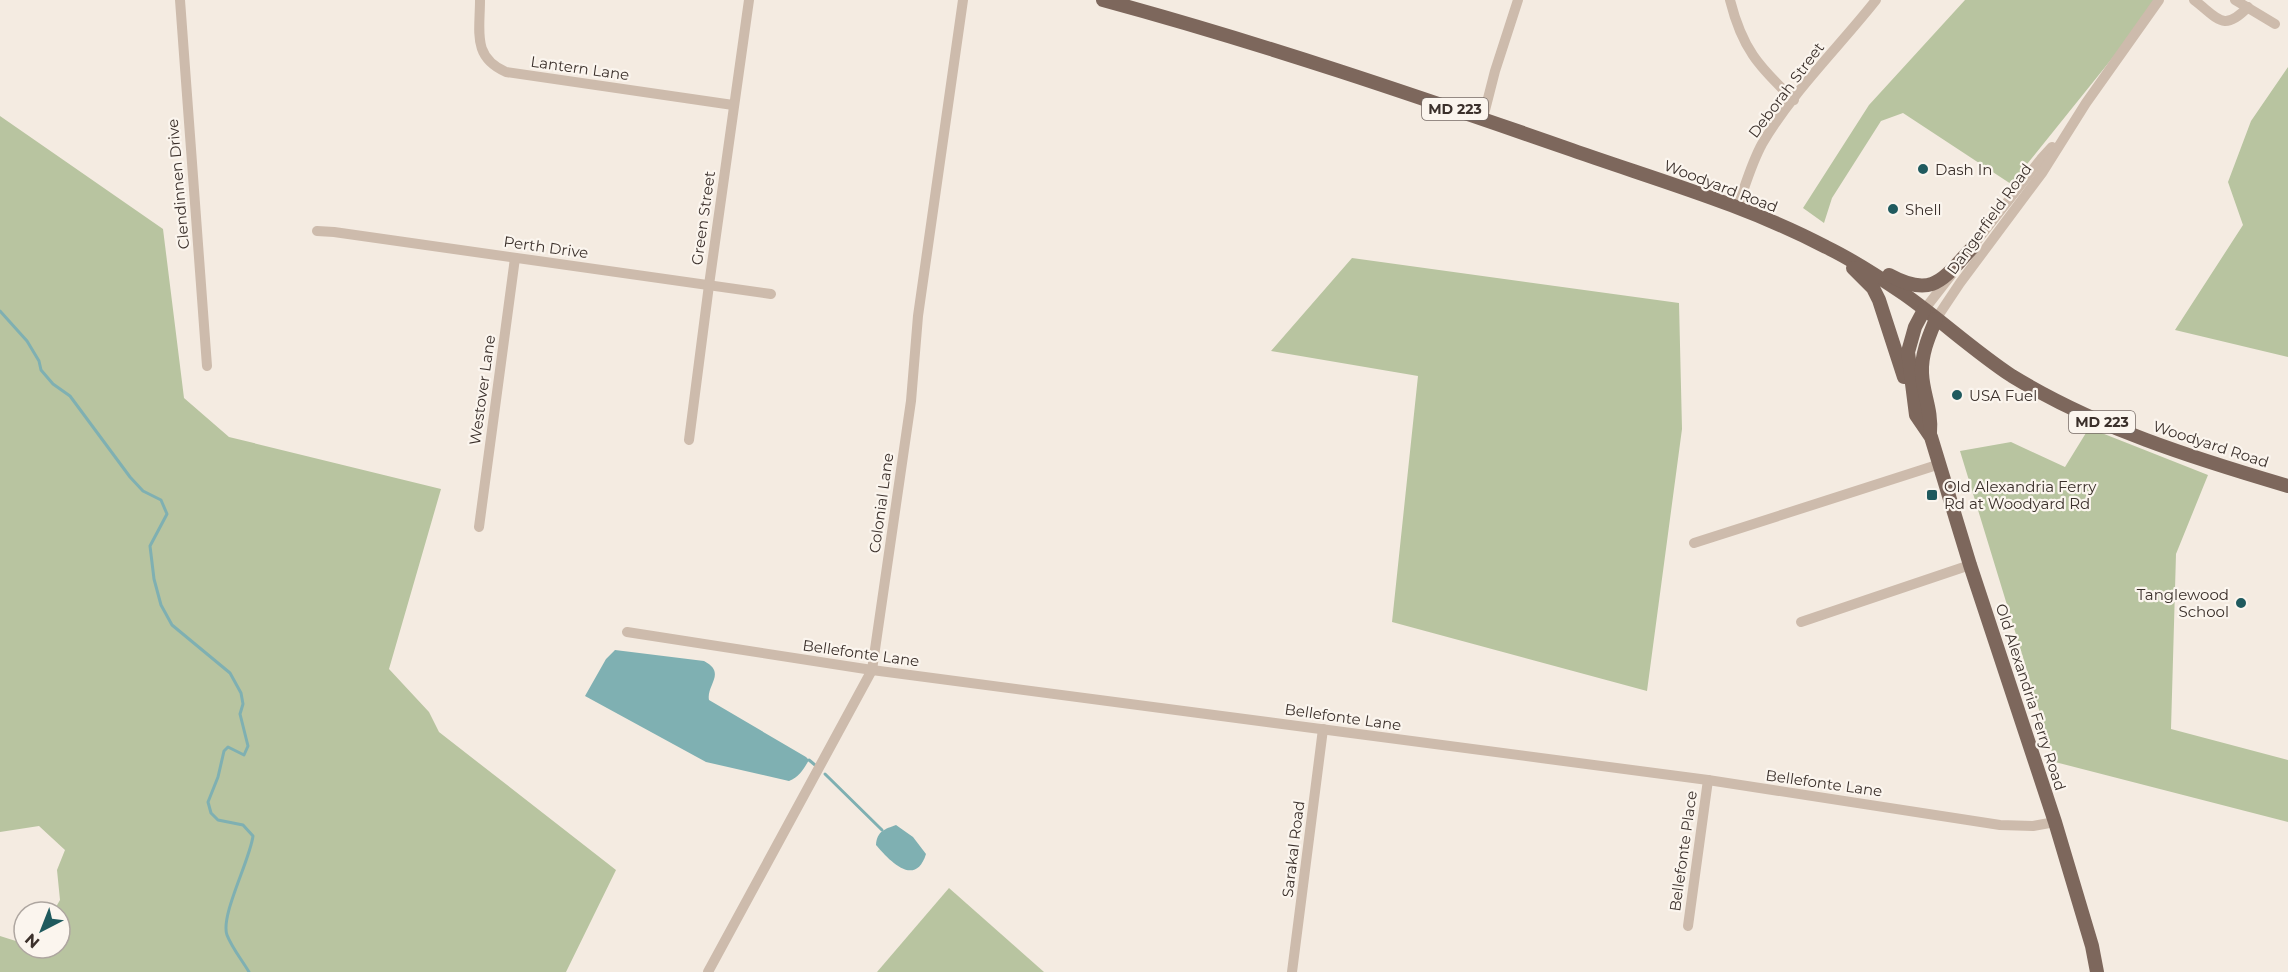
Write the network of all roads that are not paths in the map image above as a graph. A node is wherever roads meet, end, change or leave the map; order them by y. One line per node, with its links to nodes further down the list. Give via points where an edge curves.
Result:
1 (180, 0): 26 (street, Clendinnen Drive)
2 (480, 0): 15 (street, Lantern Lane, via 482,52 491,64 506,72)
3 (749, 0): 15 (street, Green Street)
4 (963, 0): 37 (street, Colonial Lane)
5 (1103, 0): 16 (main road, Woodyard Road / MD 223)
6 (1518, 0): 16 (street)
7 (1730, 0): 14 (street, via 1736,24 1751,54)
8 (1876, 0): 14 (street, Deborah Street)
9 (2159, 0): 17 (street, Dangerfield Road)
10 (2194, 0): 12 (street, via 2223,22 2235,19)
11 (2235, 0): 12 (street)
12 (2248, 7): 13 (street)
13 (2275, 24)
14 (1794, 100): 18 (street, Deborah Street, via 1762,144)
15 (734, 105): 23 (street, Green Street)
16 (1484, 118): 18 (main road, Woodyard Road / MD 223)
17 (2065, 136): 20 (street, Dangerfield Road, via 2041,159); 25 (street, Dangerfield Road, via 1960,283)
18 (1737, 208): 21 (main road, Woodyard Road / MD 223)
19 (317, 231): 22 (street, Perth Drive)
20 (1972, 248): 21 (main road, via 1938,282 1921,286 1912,286); 25 (street, Dangerfield Road)
21 (1839, 254): 25 (main road, Woodyard Road / MD 223); 27 (main road, via 1873,288 1879,300)
22 (515, 258): 23 (street, Perth Drive); 32 (street, Westover Lane)
23 (709, 285): 24 (street, Perth Drive); 29 (street, Green Street)
24 (771, 294)
25 (1930, 314): 27 (main road, via 1915,327 1908,352); 28 (main road, Old Alexandria Ferry Road, via 1922,364 1932,416); 31 (main road, Woodyard Road / MD 223, via 2014,377 2075,409 2158,445)
26 (207, 366)
27 (1916, 415): 28 (main road, Old Alexandria Ferry Road)
28 (1930, 433): 30 (main road, Old Alexandria Ferry Road)
29 (689, 440)
30 (1940, 464): 33 (street); 34 (main road, Old Alexandria Ferry Road)
31 (2288, 486)
32 (479, 527)
33 (1694, 543)
34 (1970, 565): 35 (street); 40 (main road, Old Alexandria Ferry Road)
35 (1801, 622)
36 (627, 632): 37 (street, Bellefonte Lane)
37 (872, 670): 38 (street, Bellefonte Lane); 42 (street, Colonial Lane)
38 (1323, 729): 39 (street, Bellefonte Lane); 43 (street, Sarakal Road)
39 (1708, 780): 40 (street, Bellefonte Lane, via 2000,825); 41 (street, Bellefonte Place)
40 (2055, 822): 44 (main road, Old Alexandria Ferry Road)
41 (1688, 926)
42 (708, 972)
43 (1292, 972)
44 (2097, 972)

